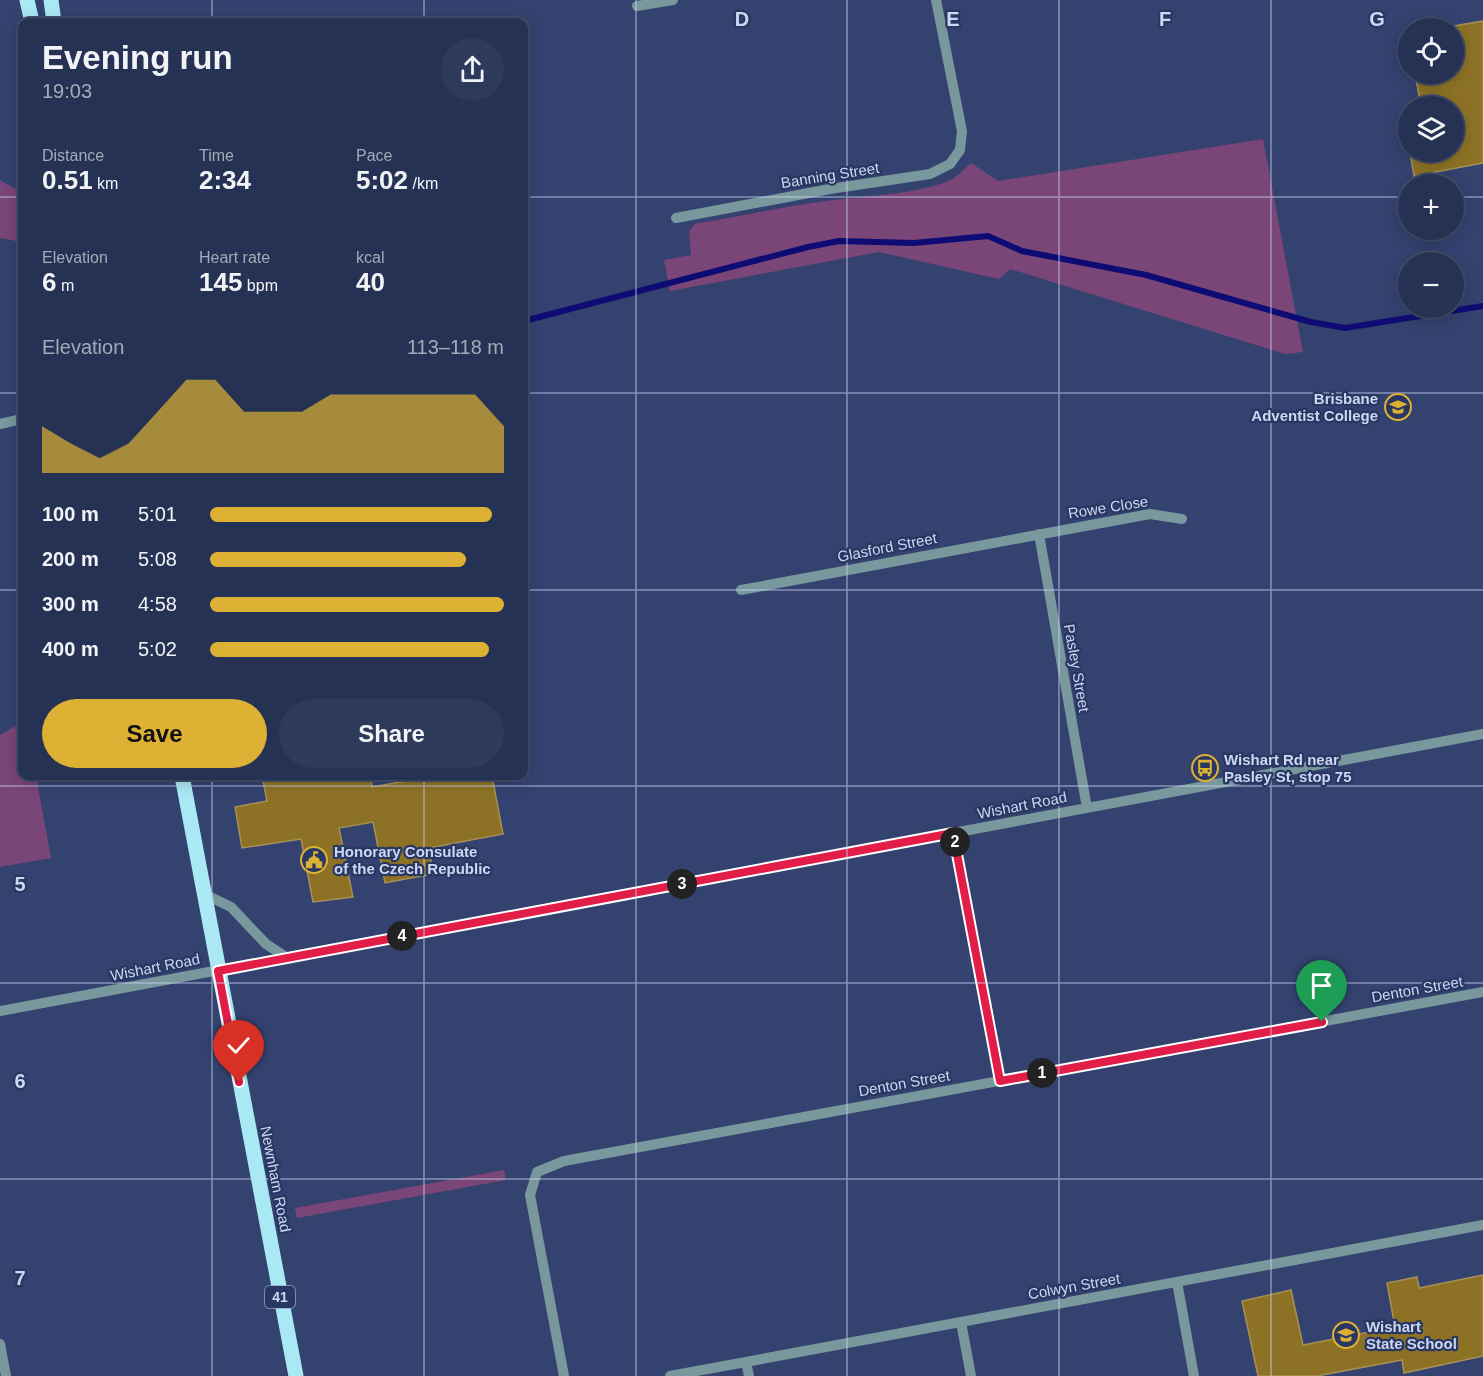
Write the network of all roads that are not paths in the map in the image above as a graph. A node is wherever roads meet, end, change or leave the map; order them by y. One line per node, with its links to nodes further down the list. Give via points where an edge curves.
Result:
1 (27, 0): 6 (main road)
2 (51, 0): 7 (main road)
3 (673, 0): 5 (street)
4 (936, 0): 8 (street, Banning Street, via 962,131 960,150 950,164 930,174)
5 (637, 6)
6 (31, 18)
7 (53, 18)
8 (676, 218)
9 (18, 420): 10 (street)
10 (0, 424)
11 (1182, 519): 12 (street, Rowe Close, via 1150,514)
12 (1038, 534): 13 (street, Glasford Street); 16 (street, Pasley Street)
13 (741, 590)
14 (1483, 734): 16 (street, Wishart Road)
15 (183, 780): 18 (main road, Newnham Road / 41)
16 (1087, 808): 17 (street, Wishart Road)
17 (953, 833): 19 (street, Wishart Road); 23 (street)
18 (204, 894): 19 (street, via 231,907 266,944); 20 (main road, Newnham Road / 41)
19 (286, 957): 20 (street, Wishart Road)
20 (218, 971): 22 (street, Wishart Road); 30 (main road, Newnham Road / 41)
21 (1483, 992): 23 (street, Denton Street)
22 (0, 1011)
23 (1000, 1081): 31 (street, Denton Street, via 564,1161 537,1172 530,1195)
24 (1483, 1226): 25 (street, Colwyn Street)
25 (1177, 1282): 26 (street, Colwyn Street); 35 (street)
26 (961, 1322): 28 (street, Colwyn Street); 34 (street)
27 (0, 1344): 29 (street)
28 (746, 1362): 32 (street, Colwyn Street); 33 (street)
29 (6, 1376)
30 (296, 1376)
31 (564, 1376)
32 (670, 1376)
33 (749, 1376)
34 (971, 1376)
35 (1194, 1376)

